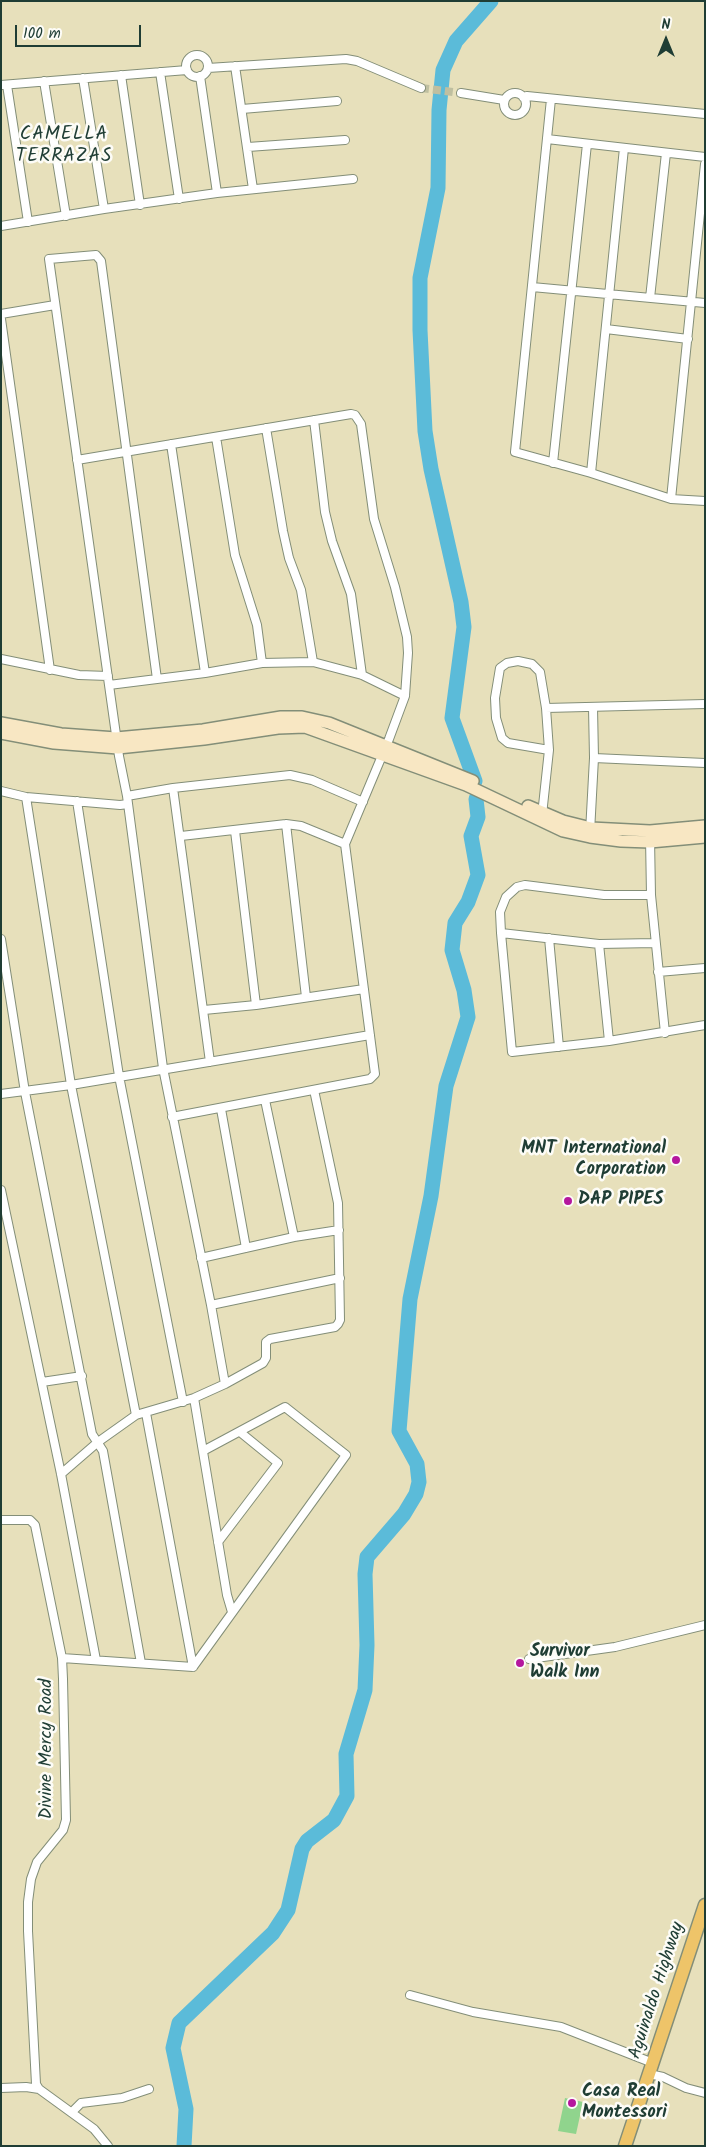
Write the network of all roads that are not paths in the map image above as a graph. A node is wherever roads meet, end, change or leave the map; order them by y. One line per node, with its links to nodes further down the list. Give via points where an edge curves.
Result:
1 (235, 66): 2 (street); 10 (street, via 346,59); 16 (street)
2 (208, 68): 3 (street, via 206,59 194,55 187,61); 6 (street)
3 (186, 70): 4 (street); 6 (street)
4 (160, 72): 5 (street); 29 (street)
5 (121, 75): 7 (street); 30 (street)
6 (200, 76): 28 (street)
7 (83, 78): 8 (street); 31 (street)
8 (44, 82): 9 (street); 32 (street)
9 (4, 85): 33 (street)
10 (421, 88)
11 (461, 93): 14 (street)
12 (523, 97): 13 (street); 14 (street, via 515,92); 14 (street, via 524,110 514,115 504,108)
13 (551, 99): 17 (street); 18 (street)
14 (504, 100)
15 (337, 101): 16 (street)
16 (242, 109): 21 (street)
17 (705, 114)
18 (547, 139): 20 (street); 35 (street)
19 (345, 140): 21 (street)
20 (587, 144): 22 (street); 36 (street)
21 (248, 147): 27 (street)
22 (624, 148): 23 (street); 37 (street)
23 (666, 153): 24 (street); 38 (street)
24 (705, 157)
25 (705, 164): 39 (street)
26 (353, 179): 27 (street)
27 (253, 189): 28 (street)
28 (217, 193): 29 (street)
29 (179, 199): 30 (street)
30 (140, 205): 31 (street)
31 (104, 209): 32 (street)
32 (66, 216): 33 (street)
33 (28, 222): 34 (street)
34 (1, 226)
35 (532, 287): 36 (street); 52 (street, via 515,452)
36 (572, 291): 37 (street); 52 (street)
37 (609, 294): 38 (street); 44 (street)
38 (650, 298): 39 (street)
39 (692, 302): 40 (street); 45 (street)
40 (705, 303)
41 (55, 305): 42 (street); 50 (street, via 49,259 96,255 100,258); 51 (street)
42 (1, 314)
43 (1, 319): 59 (street)
44 (606, 329): 45 (street); 53 (street)
45 (688, 339): 54 (street)
46 (314, 420): 47 (street); 61 (street, via 325,512 351,594); 65 (street, via 351,414 361,424 374,518 406,637)
47 (266, 428): 48 (street); 57 (street, via 283,531 301,590)
48 (216, 437): 49 (street); 58 (street, via 235,555 257,625)
49 (171, 444): 50 (street); 60 (street)
50 (127, 452): 51 (street); 63 (street)
51 (77, 460): 62 (street)
52 (553, 463): 53 (street)
53 (591, 473): 54 (street)
54 (671, 499): 55 (street)
55 (705, 501)
56 (1, 659): 59 (street)
57 (314, 662): 58 (street); 61 (street)
58 (262, 663): 60 (street)
59 (50, 670): 62 (street)
60 (205, 673): 63 (street)
61 (362, 675): 65 (street)
62 (108, 676): 64 (street)
63 (157, 679): 64 (street)
64 (109, 685): 71 (street)
65 (405, 696): 72 (street)
66 (705, 704): 67 (street)
67 (593, 707): 68 (street); 74 (street)
68 (546, 708): 73 (street); 73 (street, via 540,672 532,664 507,663 500,668 495,698 502,738 508,743)
69 (1, 723): 71 (street)
70 (1, 733): 71 (street, via 54,743)
71 (117, 743): 72 (street, via 204,740 292,726 318,730); 79 (street)
72 (384, 750): 81 (street); 82 (street, via 467,782)
73 (549, 750): 82 (street)
74 (594, 758): 75 (street); 86 (street)
75 (705, 763)
76 (173, 788): 79 (street); 81 (street, via 290,775 312,780); 87 (street)
77 (1, 791): 78 (street)
78 (26, 797): 80 (street); 111 (street)
79 (128, 800): 80 (street); 109 (street)
80 (77, 801): 110 (street)
81 (363, 802): 90 (street)
82 (542, 817): 86 (street)
83 (286, 824): 85 (street); 90 (street, via 301,826); 100 (street)
84 (705, 826): 88 (street)
85 (235, 831): 87 (street); 101 (street)
86 (590, 833): 88 (street)
87 (181, 836): 102 (street)
88 (650, 836): 89 (street); 91 (street)
89 (705, 837)
90 (345, 844): 99 (street)
91 (651, 895): 92 (street, via 604,895 525,885 516,887 506,897 500,912); 95 (street)
92 (500, 934): 93 (street); 107 (street, via 512,1052)
93 (548, 938): 96 (street); 107 (street)
94 (1, 939): 113 (street)
95 (655, 943): 96 (street); 98 (street)
96 (599, 944): 106 (street)
97 (705, 968): 98 (street)
98 (658, 972): 104 (street)
99 (364, 989): 100 (street); 105 (street)
100 (306, 998): 101 (street)
101 (256, 1005): 102 (street)
102 (204, 1010): 108 (street)
103 (705, 1026): 104 (street)
104 (665, 1032): 106 (street)
105 (370, 1035): 108 (street); 112 (street, via 375,1074 370,1079)
106 (609, 1041): 107 (street)
107 (560, 1047)
108 (210, 1062): 109 (street)
109 (162, 1068): 110 (street); 117 (street)
110 (119, 1076): 111 (street); 129 (street)
111 (71, 1085): 113 (street); 131 (street)
112 (314, 1090): 115 (street); 119 (street, via 338,1203)
113 (25, 1092): 114 (street); 125 (street)
114 (1, 1094)
115 (266, 1100): 116 (street); 120 (street)
116 (221, 1109): 117 (street); 121 (street)
117 (172, 1117): 122 (street)
118 (1, 1190): 126 (street)
119 (339, 1230): 120 (street); 123 (street)
120 (294, 1237): 121 (street)
121 (246, 1248): 122 (street)
122 (201, 1258): 124 (street)
123 (340, 1278): 124 (street); 127 (street, via 338,1324 270,1339 265,1346 266,1362)
124 (211, 1305): 127 (street)
125 (82, 1376): 126 (street); 133 (street, via 92,1434)
126 (42, 1382): 135 (street)
127 (225, 1384): 128 (street)
128 (194, 1398): 129 (street); 134 (street)
129 (183, 1402): 130 (street)
130 (146, 1413): 131 (street); 144 (street)
131 (136, 1416): 133 (street)
132 (240, 1432): 134 (street); 137 (street, via 278,1463); 138 (street, via 285,1408 346,1455)
133 (98, 1442): 135 (street); 143 (street, via 103,1452)
134 (203, 1451): 137 (street)
135 (61, 1474): 142 (street)
136 (1, 1520): 140 (street, Divine Mercy Road, via 30,1520 35,1525)
137 (218, 1542): 138 (street)
138 (232, 1612): 144 (street)
139 (705, 1625): 141 (street, via 615,1647)
140 (62, 1658): 142 (street); 149 (street, Divine Mercy Road, via 66,1820 63,1830 37,1862 28,1902 36,2084)
141 (529, 1659)
142 (96, 1660): 143 (street)
143 (141, 1663): 144 (street)
144 (192, 1666)
145 (705, 1905): 147 (main road, Aguinaldo Highway)
146 (410, 1995): 147 (street, via 473,2012 561,2027)
147 (651, 2068): 151 (street, via 686,2088); 154 (main road, Aguinaldo Highway)
148 (1, 2088): 149 (street)
149 (39, 2089): 152 (street)
150 (149, 2089): 152 (street, via 122,2098 81,2102)
151 (705, 2093)
152 (72, 2112): 153 (street, via 94,2129)
153 (108, 2146)
154 (625, 2146)

